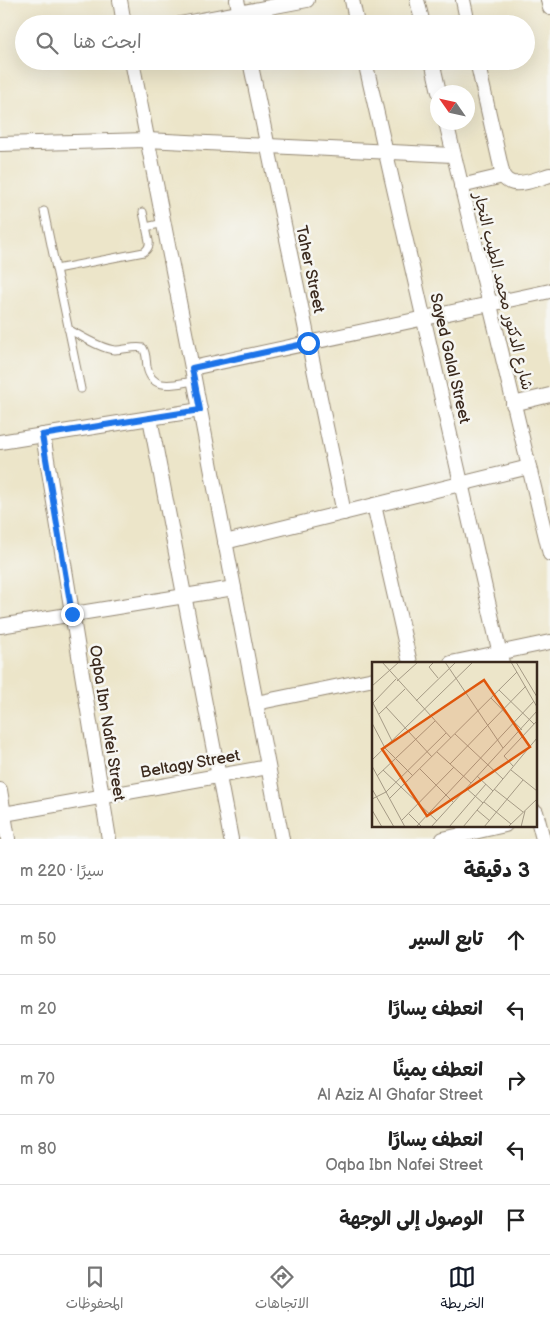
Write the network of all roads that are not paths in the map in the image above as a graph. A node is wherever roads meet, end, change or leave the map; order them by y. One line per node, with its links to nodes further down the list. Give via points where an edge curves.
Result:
1 (120, 0): 9 (street)
2 (308, 0): 8 (street)
3 (352, 0): 11 (street)
4 (417, 0): 12 (street)
5 (463, 0): 13 (street)
6 (548, 0): 7 (street)
7 (550, 8)
8 (240, 12): 10 (street)
9 (122, 15)
10 (225, 15)
11 (355, 15)
12 (421, 15)
13 (466, 15)
14 (134, 70): 21 (street)
15 (252, 70): 23 (street, Taher Street)
16 (367, 70): 24 (street, Sayed Galal Street)
17 (434, 70): 19 (street)
18 (479, 70): 27 (street)
19 (437, 85)
20 (448, 130): 25 (street, شارع الدكتور محمد الطيب النجار)
21 (147, 140): 22 (street); 23 (street); 31 (street)
22 (0, 144)
23 (268, 146): 24 (street); 38 (street, Taher Street)
24 (386, 151): 25 (street); 36 (street, Sayed Galal Street)
25 (453, 155): 28 (street, شارع الدكتور محمد الطيب النجار)
26 (550, 175): 27 (street, via 518,183 512,183)
27 (503, 176): 28 (street)
28 (461, 186): 35 (street, شارع الدكتور محمد الطيب النجار)
29 (44, 211): 33 (lane)
30 (143, 212): 32 (lane)
31 (164, 223): 32 (lane); 39 (street)
32 (146, 227): 33 (lane, via 150,244 144,252)
33 (56, 269): 37 (lane)
34 (550, 291): 35 (street)
35 (489, 304): 36 (street); 42 (street, شارع الدكتور محمد الطيب النجار)
36 (424, 318): 38 (street); 48 (street, Sayed Galal Street)
37 (68, 329): 39 (lane, via 110,349 143,348 149,374 158,383 166,385); 40 (lane)
38 (308, 343): 39 (street); 51 (street, Taher Street)
39 (193, 374): 43 (street)
40 (81, 389)
41 (550, 395): 42 (street)
42 (513, 404): 47 (street, شارع الدكتور محمد الطيب النجار)
43 (200, 410): 44 (street); 52 (street)
44 (150, 418): 45 (street); 55 (street)
45 (42, 435): 46 (street); 56 (street, Oqba Ibn Nafei Street)
46 (0, 442)
47 (528, 467): 48 (street); 50 (street, شارع الدكتور محمد الطيب النجار)
48 (462, 484): 49 (street); 59 (street, Sayed Galal Street)
49 (374, 505): 51 (street); 60 (street)
50 (545, 510): 53 (street, شارع الدكتور محمد الطيب النجار)
51 (344, 512): 52 (street)
52 (225, 542): 54 (street)
53 (550, 554)
54 (234, 588): 55 (street); 63 (street)
55 (184, 596): 56 (street); 65 (street)
56 (72, 614): 57 (street); 67 (street, Oqba Ibn Nafei Street)
57 (0, 626)
58 (550, 642): 59 (street)
59 (501, 658): 61 (street)
60 (410, 662)
61 (461, 662)
62 (372, 679): 63 (street)
63 (256, 703): 64 (street)
64 (268, 767): 65 (street, Beltagy Street); 75 (street)
65 (218, 776): 67 (street, Beltagy Street); 74 (street)
66 (0, 790): 68 (street)
67 (102, 796): 68 (street, Beltagy Street); 73 (street, Oqba Ibn Nafei Street)
68 (2, 814): 72 (street)
69 (540, 816): 76 (street)
70 (499, 826): 71 (street)
71 (447, 835)
72 (8, 839)
73 (109, 839)
74 (231, 839)
75 (282, 839)
76 (543, 839)

